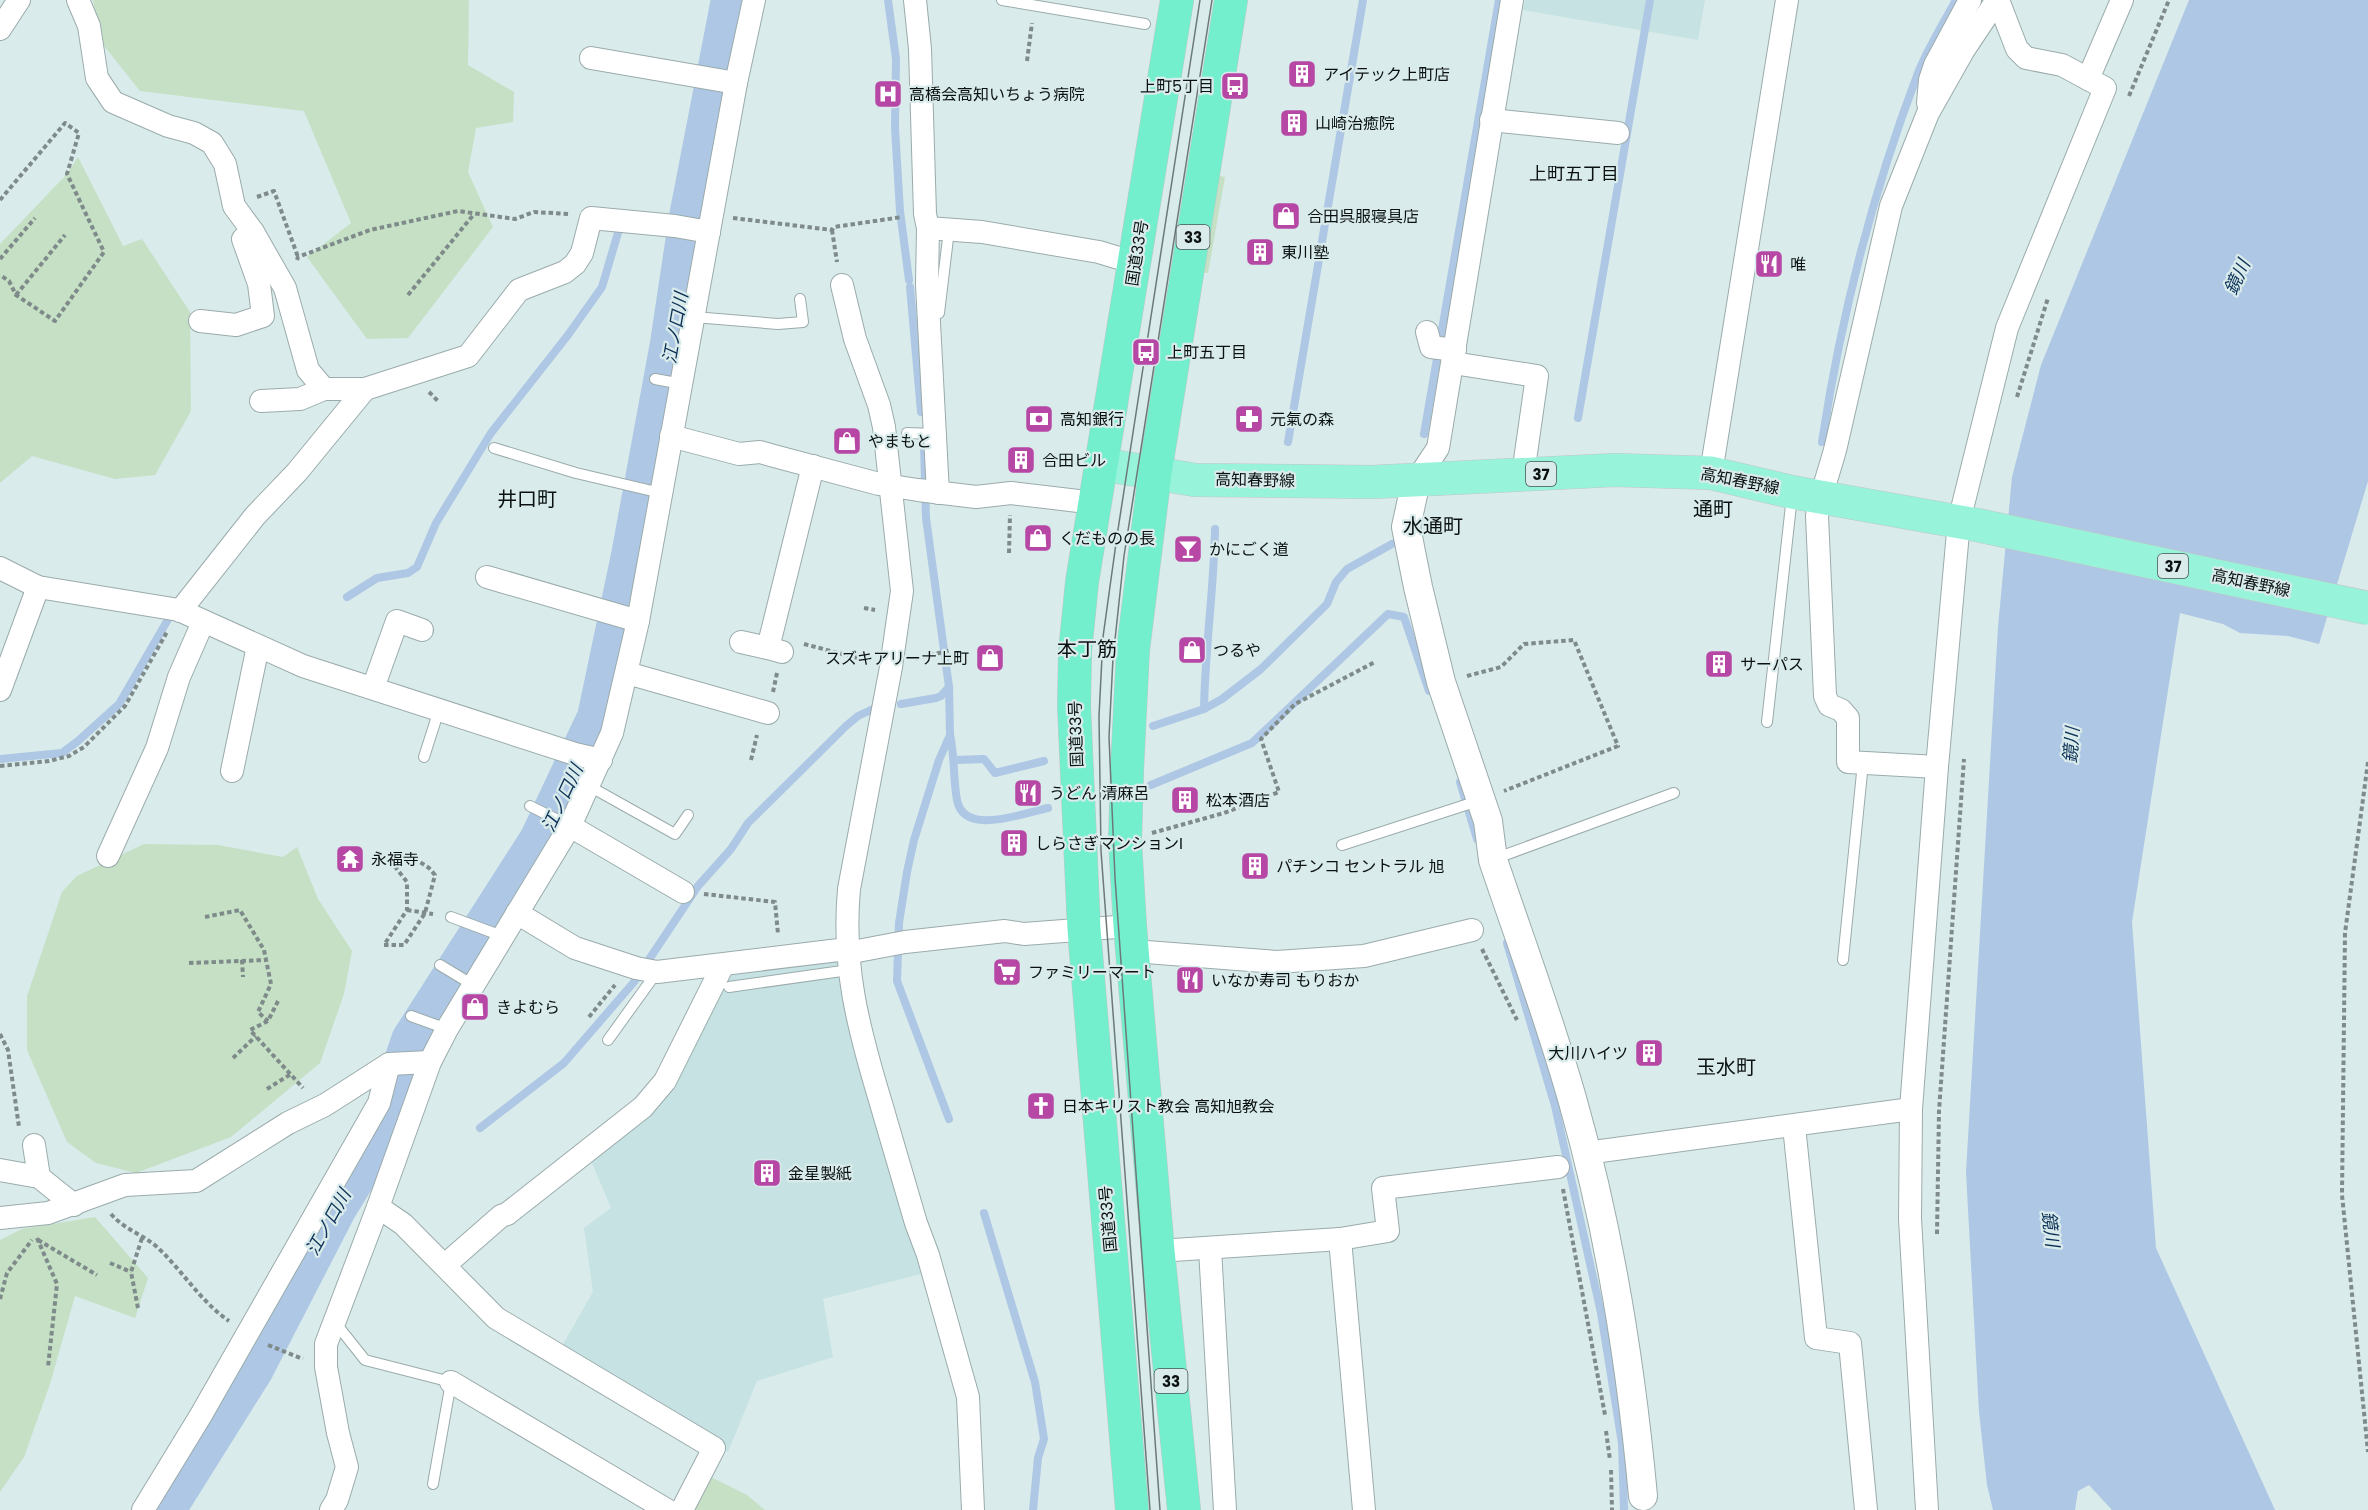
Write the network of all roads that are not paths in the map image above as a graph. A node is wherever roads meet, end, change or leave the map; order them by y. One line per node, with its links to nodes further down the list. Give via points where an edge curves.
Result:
1 (19, 0): 14 (street)
2 (78, 0): 23 (street, via 89,26 97,78 113,102 194,133 212,144 225,164 234,206)
3 (754, 0): 17 (street)
4 (915, 0): 22 (street, via 924,204)
5 (1002, 0): 13 (lane)
6 (1177, 0): 24 (highway, 国道33号)
7 (1231, 0): 43 (highway, 33)
8 (1512, 0): 19 (street)
9 (1787, 0): 44 (street)
10 (1970, 0): 18 (street, via 1935,65)
11 (1998, 0): 16 (street, via 2017,49 2026,58 2062,65); 18 (street)
12 (2122, 0): 16 (street)
13 (1145, 24)
14 (0, 29)
15 (591, 58): 17 (street)
16 (2088, 79): 52 (street, via 2105,88 2007,328)
17 (723, 81): 21 (street)
18 (1928, 113): 50 (street, via 1891,207 1828,479)
19 (1491, 120): 20 (street); 31 (street)
20 (1618, 133)
21 (706, 226): 28 (street); 35 (street, via 591,218 575,264 565,272 519,290 468,356)
22 (938, 229): 24 (street, via 1099,252); 27 (lane); 38 (street, via 927,285)
23 (253, 232): 29 (street, via 243,239 259,284 262,316 236,325); 34 (street, via 285,288 308,370)
24 (1135, 263): 41 (highway, 国道33号)
25 (842, 285): 47 (street, via 855,339 879,405)
26 (800, 299): 28 (lane, via 803,322 778,324)
27 (939, 313)
28 (694, 317): 33 (street)
29 (200, 321)
30 (1429, 340): 31 (street)
31 (1454, 357): 45 (street, via 1537,376); 46 (street, via 1438,448)
32 (655, 379): 33 (lane)
33 (677, 383): 39 (street)
34 (324, 389): 35 (street); 36 (street, via 300,399)
35 (365, 389): 57 (street)
36 (261, 401)
37 (907, 433): 38 (lane)
38 (935, 434): 48 (street)
39 (671, 436): 42 (street, via 740,454 760,452); 49 (street)
40 (494, 448): 49 (lane)
41 (1101, 464): 43 (main road, 高知春野線 / 37); 51 (highway, 国道33号)
42 (813, 466): 47 (street); 61 (street, via 784,648)
43 (1155, 473): 46 (main road, 高知春野線 / 37, via 1195,480); 89 (highway, 33, via 1133,650 1125,841)
44 (1711, 473): 45 (main road, 高知春野線 / 37, via 1615,470); 50 (main road, 高知春野線 / 37)
45 (1523, 474): 46 (main road, 高知春野線 / 37)
46 (1416, 481): 76 (street, via 1406,527 1441,682)
47 (889, 486): 48 (street); 90 (street, via 902,591 849,888)
48 (930, 492): 51 (street, via 976,497 1011,493)
49 (661, 493): 58 (street)
50 (1806, 495): 52 (main road, 高知春野線 / 37); 68 (lane); 71 (street, via 1818,546 1825,696 1829,705 1848,718 1848,762)
51 (1095, 503): 86 (highway, 国道33号, via 1082,582 1075,663)
52 (1968, 523): 56 (main road, 高知春野線 / 37, bridge); 72 (street)
53 (0, 568): 55 (street)
54 (487, 577): 58 (street)
55 (38, 587): 57 (street); 65 (street)
56 (2368, 608)
57 (179, 611): 59 (street)
58 (627, 619): 63 (street)
59 (203, 621): 62 (street); 81 (street, via 179,677 157,748)
60 (422, 630): 64 (street, via 397,621)
61 (741, 642)
62 (258, 646): 64 (street, via 303,666); 73 (street)
63 (627, 673): 67 (street); 70 (street, via 612,733)
64 (373, 687): 66 (street)
65 (0, 690)
66 (439, 710): 69 (lane); 70 (street)
67 (768, 713)
68 (1767, 722)
69 (424, 757)
70 (590, 758): 74 (street)
71 (1863, 763): 72 (street); 91 (lane)
72 (1937, 767): 102 (street)
73 (232, 771)
74 (589, 786): 78 (lane, via 675,834); 79 (street)
75 (1674, 793): 82 (lane)
76 (1481, 800): 80 (lane); 82 (street)
77 (530, 806): 79 (lane)
78 (688, 815)
79 (567, 825): 83 (street); 84 (street)
80 (1342, 845)
81 (108, 856)
82 (1493, 860): 105 (street)
83 (683, 892)
84 (517, 913): 88 (street); 94 (street, via 575,948)
85 (451, 917): 88 (lane)
86 (1084, 929): 89 (street); 90 (street, via 1024,934 1005,931 898,943); 125 (highway, 国道33号)
87 (1472, 930): 89 (street, via 1364,956 1277,962)
88 (502, 936): 95 (street)
89 (1132, 938): 114 (highway, 33)
90 (848, 957): 93 (street, via 780,955); 96 (lane); 124 (street, via 857,1023 968,1397)
91 (1843, 960)
92 (440, 964): 95 (lane)
93 (723, 965): 94 (street); 115 (street, via 665,1081 643,1107 501,1216)
94 (644, 969): 99 (lane)
95 (473, 985): 98 (street)
96 (729, 987)
97 (411, 1016): 98 (lane)
98 (447, 1029): 100 (street)
99 (608, 1040)
100 (424, 1062): 101 (street); 110 (street)
101 (391, 1063): 109 (street, via 196,1181 125,1185); 120 (street, via 379,1102)
102 (1911, 1108): 103 (street); 130 (street, via 1910,1219)
103 (1794, 1126): 105 (street); 129 (street, via 1816,1338 1850,1343)
104 (34, 1145): 107 (street)
105 (1586, 1153): 119 (street, via 1634,1399)
106 (0, 1170): 107 (street)
107 (39, 1177): 109 (street)
108 (1561, 1177): 112 (street, via 1383,1188 1388,1231)
109 (85, 1201): 111 (street, via 37,1215)
110 (378, 1207): 115 (street, via 403,1224); 116 (street)
111 (0, 1218)
112 (1340, 1239): 113 (street); 128 (street)
113 (1210, 1249): 114 (street); 127 (street)
114 (1158, 1251): 126 (highway, 33)
115 (446, 1265): 123 (street, via 496,1318 714,1448)
116 (334, 1321): 117 (lane, via 365,1360); 121 (street, via 326,1344 326,1367 348,1467)
117 (451, 1382): 118 (lane); 122 (street)
118 (433, 1484)
119 (1643, 1505)
120 (143, 1510)
121 (331, 1510)
122 (667, 1510)
123 (682, 1510)
124 (973, 1510)
125 (1132, 1510)
126 (1184, 1510)
127 (1225, 1510)
128 (1364, 1510)
129 (1866, 1510)
130 (1926, 1510)

